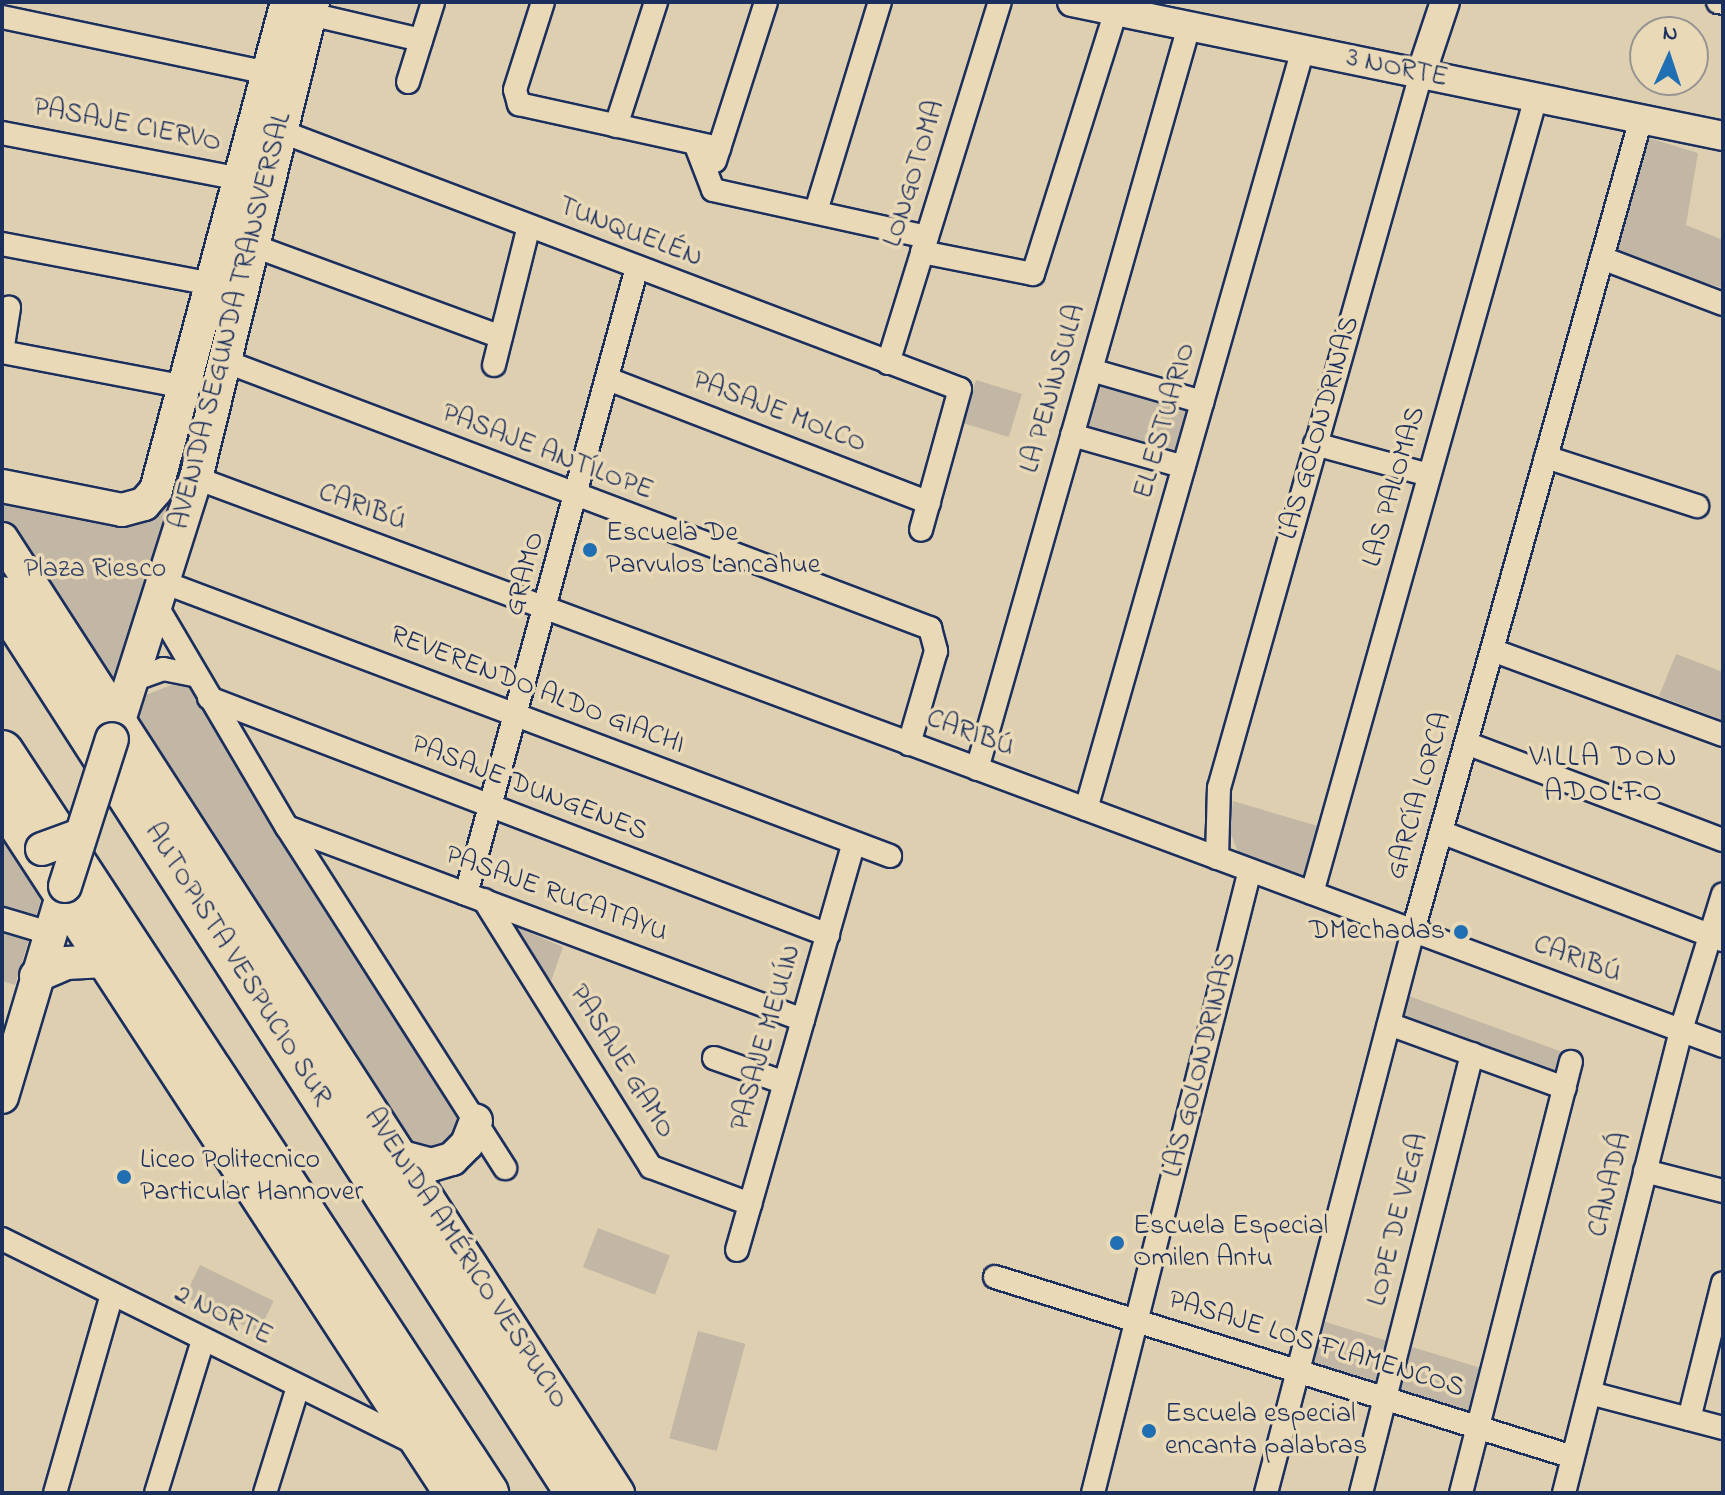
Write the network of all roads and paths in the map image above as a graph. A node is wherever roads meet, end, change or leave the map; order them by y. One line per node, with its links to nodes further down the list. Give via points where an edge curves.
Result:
1 (433, 2): 13 (street)
2 (543, 2): 20 (street, via 516,100)
3 (656, 2): 20 (street)
4 (766, 2): 25 (street)
5 (880, 2): 28 (street)
6 (1000, 2): 31 (street, LONGOTOMA)
7 (1072, 2): 10 (street, 3 NORTE)
8 (1445, 2): 16 (street, LAS GOLONDRINAS)
9 (303, 6): 13 (street); 15 (main road, AVENIDA SEGUNDA TRANSVERSAL); 21 (main road, AVENIDA SEGUNDA TRANSVERSAL)
10 (1116, 11): 12 (street, 3 NORTE); 31 (street, via 1033,274)
11 (2, 17): 15 (street)
12 (1189, 26): 14 (street, 3 NORTE); 43 (street, LA PENÍNSULA)
13 (421, 40): 17 (street)
14 (1303, 49): 16 (street, 3 NORTE); 46 (street, EL ESTUARIO)
15 (268, 73): 26 (main road, AVENIDA SEGUNDA TRANSVERSAL)
16 (1421, 74): 18 (street, 3 NORTE); 48 (street, LAS GOLONDRINAS)
17 (408, 82)
18 (1536, 97): 19 (street, 3 NORTE); 51 (street, LAS PALOMAS)
19 (1641, 119): 23 (street, 3 NORTE); 33 (street, GARCÍA LORCA)
20 (616, 126): 24 (street)
21 (280, 131): 29 (street, TUNQUELÉN); 32 (main road, AVENIDA SEGUNDA TRANSVERSAL)
22 (2, 133): 26 (street, PASAJE CIERVO)
23 (1723, 136)
24 (695, 143): 25 (street); 27 (street)
25 (719, 148): 27 (street)
26 (240, 179): 35 (main road, AVENIDA SEGUNDA TRANSVERSAL)
27 (707, 185): 28 (street)
28 (816, 211): 31 (street)
29 (529, 226): 34 (street, TUNQUELÉN); 38 (street)
30 (2, 244): 35 (street)
31 (925, 244): 41 (street, LONGOTOMA)
32 (254, 246): 38 (street); 40 (main road, AVENIDA SEGUNDA TRANSVERSAL)
33 (1602, 258): 36 (street); 49 (street, GARCÍA LORCA)
34 (637, 267): 41 (street, TUNQUELÉN); 44 (street, GRAMO)
35 (212, 284): 45 (main road, AVENIDA SEGUNDA TRANSVERSAL)
36 (1723, 304)
37 (9, 308): 39 (street)
38 (501, 337): 42 (street)
39 (2, 352): 45 (street)
40 (227, 362): 52 (main road, AVENIDA SEGUNDA TRANSVERSAL); 54 (street, PASAJE ANTÍLOPE)
41 (888, 363): 55 (street, TUNQUELÉN, via 960,389)
42 (494, 365)
43 (1091, 370): 46 (street); 47 (street, LA PENÍNSULA)
44 (608, 379): 54 (street, GRAMO); 55 (street, PASAJE MOLCO)
45 (185, 387): 53 (main road, AVENIDA SEGUNDA TRANSVERSAL, via 160,482 144,504 122,510)
46 (1202, 402): 50 (street, EL ESTUARIO)
47 (1072, 435): 50 (street); 72 (street, LA PENÍNSULA)
48 (1315, 444): 51 (street); 83 (street, LAS GOLONDRINAS, via 1219,788)
49 (1546, 457): 56 (street); 62 (street, GARCÍA LORCA)
50 (1184, 467): 75 (street, EL ESTUARIO)
51 (1429, 475): 86 (street, LAS PALOMAS)
52 (196, 478): 59 (main road, AVENIDA SEGUNDA TRANSVERSAL); 61 (street, CARIBÚ)
53 (2, 486)
54 (577, 497): 61 (street, GRAMO); 70 (street, PASAJE ANTÍLOPE, via 924,625 935,634 936,651)
55 (929, 503): 57 (street)
56 (1697, 506)
57 (921, 530)
58 (2, 539): 67 (main road, AVENIDA AMÉRICO VESPUCIO)
59 (159, 594): 63 (street); 64 (main road, AVENIDA SEGUNDA TRANSVERSAL); 66 (street, REVERENDO ALDO GIACHI)
60 (2, 598): 134 (highway, AUTOPISTA VESPUCIO SUR)
61 (548, 609): 66 (street, GRAMO); 70 (street, CARIBÚ)
62 (1492, 650): 68 (street); 69 (street, GARCÍA LORCA)
63 (194, 675): 64 (street, via 163,669); 65 (street)
64 (133, 680): 67 (main road, AVENIDA SEGUNDA TRANSVERSAL)
65 (209, 698): 74 (street, PASAJE DUNGENES); 76 (street)
66 (517, 716): 74 (street, GRAMO); 80 (street, REVERENDO ALDO GIACHI)
67 (115, 730): 78 (main road, AVENIDA SEGUNDA TRANSVERSAL, bridge); 107 (main road, AVENIDA AMÉRICO VESPUCIO)
68 (1723, 735)
69 (1466, 743): 77 (street, GARCÍA LORCA); 79 (street)
70 (909, 744): 72 (street, CARIBÚ)
71 (2, 752): 133 (highway)
72 (977, 769): 75 (street, CARIBÚ)
73 (2, 806): 81 (main road)
74 (492, 806): 88 (street, GRAMO); 92 (street, PASAJE DUNGENES)
75 (1086, 809): 83 (street, CARIBÚ)
76 (287, 827): 88 (street, PASAJE RUCATAYU); 106 (street)
77 (1441, 832): 90 (street, GARCÍA LORCA); 93 (street)
78 (80, 835): 81 (main road, bridge); 85 (main road, AVENIDA SEGUNDA TRANSVERSAL, bridge)
79 (1723, 840)
80 (854, 843): 82 (street, REVERENDO ALDO GIACHI); 92 (street, PASAJE MEULÍN)
81 (35, 849): 85 (main road)
82 (890, 856)
83 (1217, 858): 84 (street, CARIBÚ)
84 (1250, 870): 86 (street, CARIBÚ); 117 (street, LAS GOLONDRINAS)
85 (62, 893): 91 (main road, AVENIDA SEGUNDA TRANSVERSAL); 94 (main road)
86 (1312, 893): 90 (street, CARIBÚ)
87 (1723, 894): 93 (street, CANADÁ)
88 (475, 897): 96 (street, PASAJE RUCATAYU); 111 (street, PASAJE GAMO, via 651,1167)
89 (2, 919): 91 (street)
90 (1413, 931): 97 (street, GARCÍA LORCA); 98 (street, CARIBÚ)
91 (49, 933): 95 (main road, AVENIDA SEGUNDA TRANSVERSAL)
92 (828, 935): 96 (street, PASAJE MEULÍN)
93 (1717, 938): 98 (street, CANADÁ)
94 (101, 961): 95 (main road, via 66,963); 126 (main road)
95 (36, 976): 105 (main road, AVENIDA SEGUNDA TRANSVERSAL)
96 (803, 1020): 103 (street, PASAJE MEULÍN)
97 (1389, 1024): 100 (street); 119 (street, GARCÍA LORCA)
98 (1681, 1030): 99 (street, CARIBÚ); 109 (street, CANADÁ)
99 (1723, 1046)
100 (1472, 1054): 104 (street); 122 (street, LOPE DE VEGA)
101 (714, 1058): 103 (street)
102 (1571, 1062): 104 (street)
103 (785, 1083): 111 (street, PASAJE MEULÍN)
104 (1565, 1088): 124 (street)
105 (2, 1097)
106 (476, 1121): 107 (main road, via 467,1144 452,1159 431,1165); 108 (street)
107 (398, 1156): 135 (main road, AVENIDA AMÉRICO VESPUCIO)
108 (505, 1168)
109 (1645, 1171): 110 (street); 121 (street, CANADÁ)
110 (1723, 1191)
111 (750, 1204): 113 (street, PASAJE MEULÍN)
112 (2, 1239): 116 (street, 2 NORTE)
113 (737, 1250)
114 (995, 1277): 117 (street, PASAJE LOS FLAMENCOS)
115 (1723, 1283): 123 (street)
116 (112, 1294): 118 (street, 2 NORTE); 129 (street)
117 (1137, 1320): 119 (street, PASAJE LOS FLAMENCOS); 136 (street, LAS GOLONDRINAS)
118 (203, 1340): 120 (street, 2 NORTE); 130 (street)
119 (1298, 1370): 122 (street, PASAJE LOS FLAMENCOS); 137 (street, GARCÍA LORCA)
120 (298, 1387): 126 (street, 2 NORTE); 131 (street)
121 (1590, 1393): 123 (street); 127 (street, CANADÁ)
122 (1385, 1398): 124 (street, PASAJE LOS FLAMENCOS); 138 (street, LOPE DE VEGA)
123 (1689, 1419): 125 (street)
124 (1478, 1427): 127 (street, PASAJE LOS FLAMENCOS); 139 (street)
125 (1723, 1428)
126 (418, 1445): 132 (main road)
127 (1573, 1457): 128 (street, CANADÁ)
128 (1572, 1491)
129 (55, 1493)
130 (156, 1493)
131 (265, 1493)
132 (450, 1493)
133 (487, 1493)
134 (577, 1493)
135 (618, 1493)
136 (1093, 1493)
137 (1266, 1493)
138 (1361, 1493)
139 (1461, 1493)

